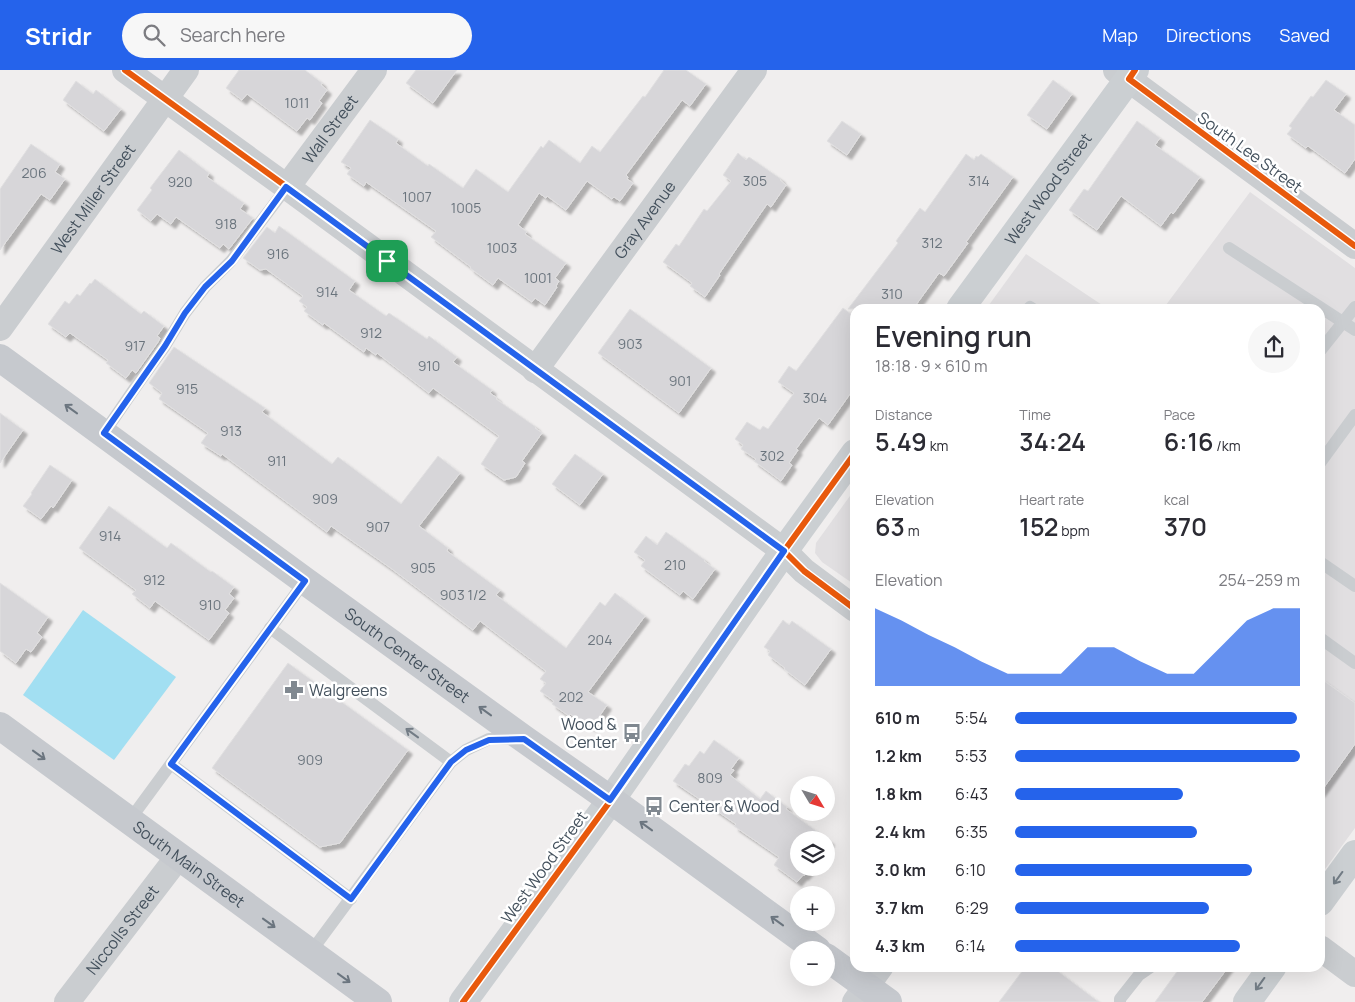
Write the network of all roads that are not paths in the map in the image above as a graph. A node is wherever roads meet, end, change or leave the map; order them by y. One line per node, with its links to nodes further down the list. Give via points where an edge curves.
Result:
1 (125, 70): 6 (street)
2 (186, 70): 6 (street, West Miller Street)
3 (374, 70): 7 (street, Wall Street)
4 (754, 70): 19 (street, Gray Avenue)
5 (1127, 73): 8 (street, South Lee Street); 10 (street, West Wood Street)
6 (164, 99): 7 (street); 15 (street, West Miller Street)
7 (286, 187): 19 (street); 21 (lane, via 232,261 205,287 185,313)
8 (1355, 246)
9 (1229, 248): 11 (lane)
10 (964, 304)
11 (1315, 304)
12 (1355, 308): 14 (lane)
13 (1325, 310): 14 (lane)
14 (1343, 322): 16 (lane); 17 (lane)
15 (0, 328)
16 (1355, 330)
17 (1325, 344)
18 (0, 358): 21 (main road, South Center Street, one-way to 18)
19 (535, 370): 24 (street)
20 (1355, 415): 22 (lane)
21 (104, 433): 26 (main road, South Center Street)
22 (1325, 456)
23 (850, 461): 24 (street, West Wood Street)
24 (784, 551): 28 (street, via 804,571); 36 (street, West Wood Street)
25 (1325, 565): 27 (lane)
26 (305, 581): 29 (lane); 33 (main road, South Center Street, one-way to 26)
27 (1355, 586)
28 (850, 605)
29 (270, 628): 34 (lane, one-way to 29); 35 (lane)
30 (1325, 642): 31 (lane)
31 (1355, 663)
32 (0, 726): 37 (main road, South Main Street, one-way to 37)
33 (524, 739): 34 (lane, via 489,740 466,750); 36 (main road, South Center Street)
34 (451, 762): 41 (lane)
35 (171, 764): 37 (lane); 41 (lane)
36 (610, 800): 42 (main road, South Center Street, one-way to 36); 52 (street, West Wood Street)
37 (129, 821): 39 (main road, South Main Street)
38 (1355, 854): 40 (street, one-way to 40)
39 (178, 857): 44 (main road, South Main Street, one-way to 44); 50 (street, Niccolls Street)
40 (1325, 895)
41 (351, 899): 44 (lane)
42 (805, 941)
43 (1325, 952): 48 (street)
44 (310, 953): 51 (main road, South Main Street, one-way to 51)
45 (835, 963): 49 (main road)
46 (1144, 972): 54 (lane)
47 (1269, 972): 55 (street, one-way to 55)
48 (1355, 974)
49 (867, 985): 53 (main road)
50 (67, 1002)
51 (378, 1002)
52 (463, 1002)
53 (888, 1002)
54 (1120, 1002)
55 (1247, 1002)

